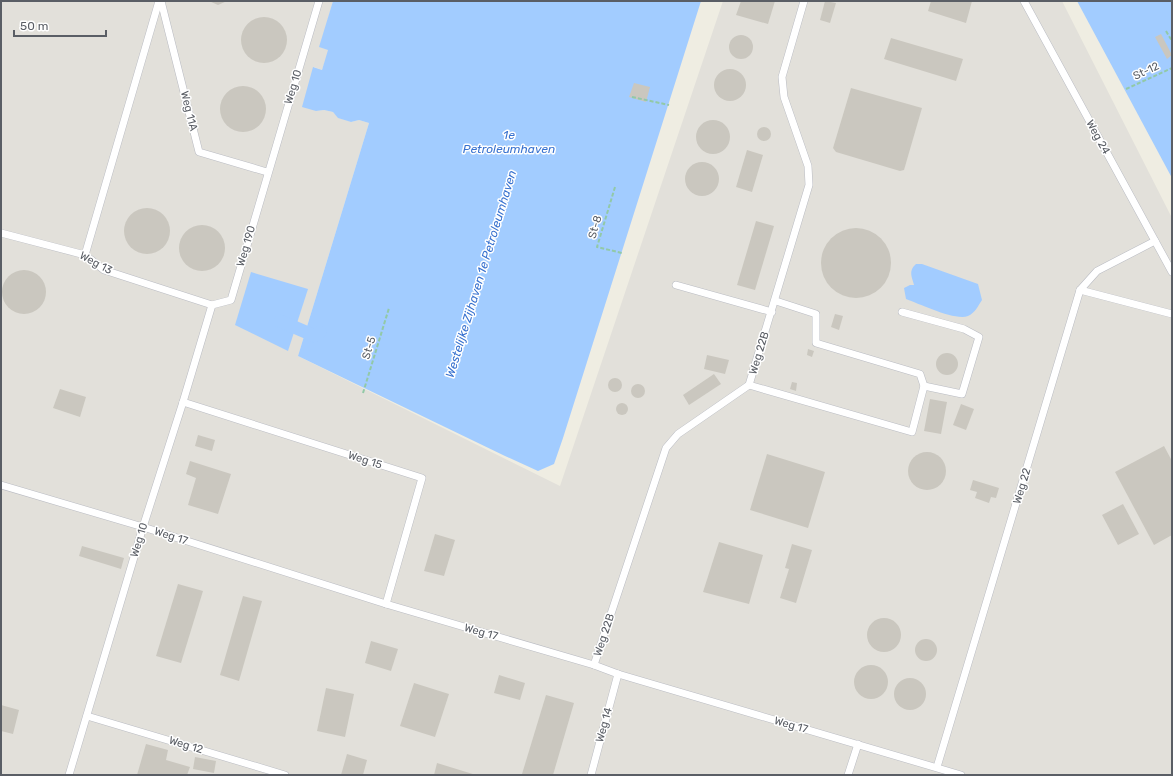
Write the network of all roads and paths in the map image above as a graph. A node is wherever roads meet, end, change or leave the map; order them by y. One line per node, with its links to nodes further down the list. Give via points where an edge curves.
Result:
1 (160, 1): 11 (lane, Weg 11A, via 199,152); 16 (lane)
2 (318, 1): 11 (lane, Weg 10)
3 (804, 1): 20 (lane, Weg 22B, via 782,77 784,96 808,166 808,184)
4 (1024, 1): 14 (lane, Weg 24)
5 (1166, 31): 6 (path)
6 (1172, 41)
7 (1172, 68): 8 (path, St-12)
8 (1126, 89)
9 (632, 97): 10 (path)
10 (669, 105)
11 (267, 172): 21 (lane, Weg 190, via 230,300)
12 (615, 187): 15 (path, St-8, via 597,247)
13 (1, 233): 16 (lane, Weg 13)
14 (1155, 241): 17 (lane, Weg 24); 19 (lane, Weg 22, via 1097,271)
15 (622, 253)
16 (85, 255): 21 (lane, Weg 13, via 104,270)
17 (1172, 272)
18 (676, 285): 23 (lane)
19 (1080, 290): 25 (lane); 37 (lane, Weg 22)
20 (776, 301): 23 (lane, Weg 22B); 27 (lane, via 816,314 816,343 920,374)
21 (212, 305): 29 (lane, Weg 10)
22 (390, 308): 28 (path, St-5)
23 (772, 312): 26 (lane, Weg 22B)
24 (902, 312): 27 (lane, via 964,329 979,337 962,394)
25 (1172, 314)
26 (750, 385): 27 (lane, via 912,432); 33 (lane, Weg 22B, via 678,434 666,448)
27 (924, 386)
28 (363, 393)
29 (183, 402): 31 (lane, Weg 10); 32 (lane, Weg 15, via 422,478)
30 (1, 485): 31 (lane, Weg 17)
31 (142, 527): 32 (lane, Weg 17); 35 (lane, Weg 10)
32 (386, 604): 33 (lane, Weg 17)
33 (594, 665): 34 (lane, Weg 17)
34 (618, 674): 36 (lane, Weg 17); 40 (lane, Weg 14)
35 (87, 716): 38 (lane, Weg 10); 39 (lane, Weg 12)
36 (858, 744): 37 (lane, Weg 17); 41 (lane)
37 (937, 768): 42 (lane, Weg 17)
38 (70, 775)
39 (285, 775)
40 (591, 775)
41 (848, 775)
42 (962, 775)

